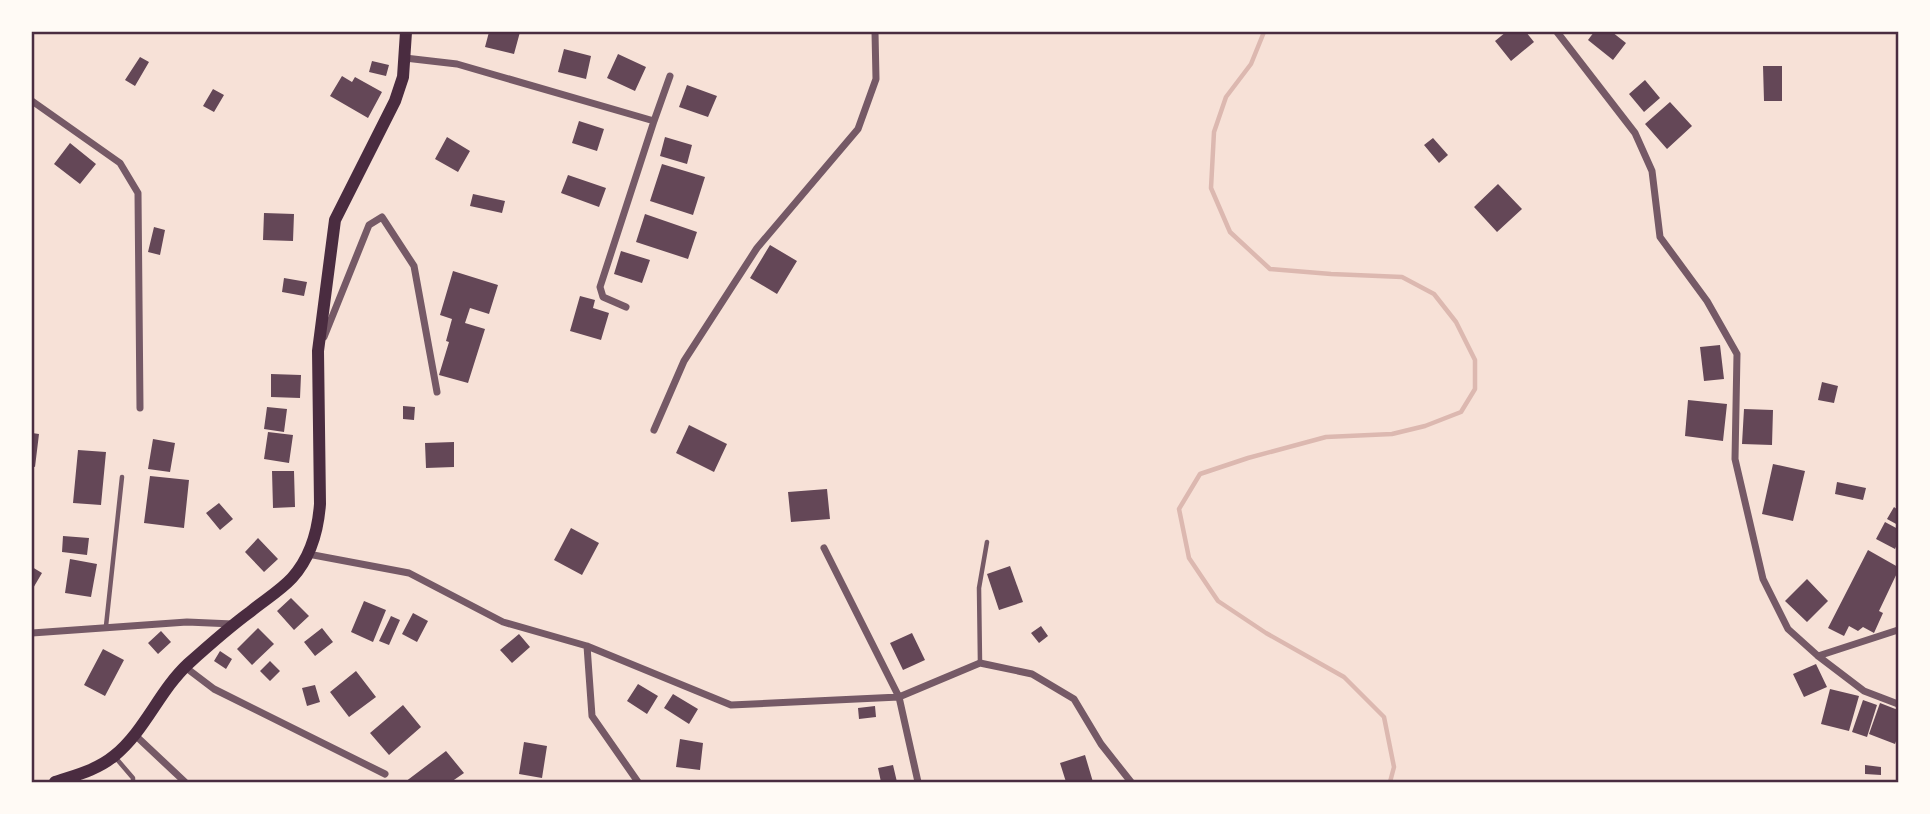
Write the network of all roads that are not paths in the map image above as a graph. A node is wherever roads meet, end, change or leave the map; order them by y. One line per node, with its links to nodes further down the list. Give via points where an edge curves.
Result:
1 (406, 32): 4 (main road)
2 (875, 32): 12 (street, via 876,79 858,129 757,248 684,361)
3 (1557, 32): 22 (street, via 1636,134 1652,171 1660,237 1707,301 1737,354 1735,459 1763,579 1788,629)
4 (405, 58): 7 (street, via 457,64); 9 (main road, via 396,101 335,220)
5 (670, 76): 7 (street)
6 (32, 101): 11 (street, via 120,163 138,193)
7 (653, 121): 8 (street, via 600,286 603,297)
8 (626, 307)
9 (318, 351): 10 (street, via 369,225 382,217 414,266); 16 (main road, via 320,504)
10 (437, 392)
11 (141, 408)
12 (654, 430)
13 (122, 477): 18 (lane)
14 (987, 542): 23 (lane, via 979,588)
15 (824, 548): 25 (street)
16 (308, 554): 17 (main road, via 291,580); 21 (street, via 409,573 503,622)
17 (234, 624): 18 (street); 24 (main road)
18 (106, 626): 20 (street)
19 (1899, 630): 22 (street)
20 (32, 633)
21 (587, 646): 25 (street, via 731,705); 33 (street, via 592,716)
22 (1818, 656): 26 (street, via 1864,691)
23 (979, 663): 25 (street); 35 (street, via 1031,674 1074,699)
24 (185, 667): 27 (main road); 29 (street, via 215,689)
25 (899, 698): 34 (street)
26 (1899, 704)
27 (135, 735): 28 (main road); 32 (street)
28 (114, 756): 30 (main road, via 96,768); 31 (lane)
29 (385, 774)
30 (55, 782)
31 (133, 782)
32 (185, 782)
33 (638, 782)
34 (918, 782)
35 (1131, 782)

